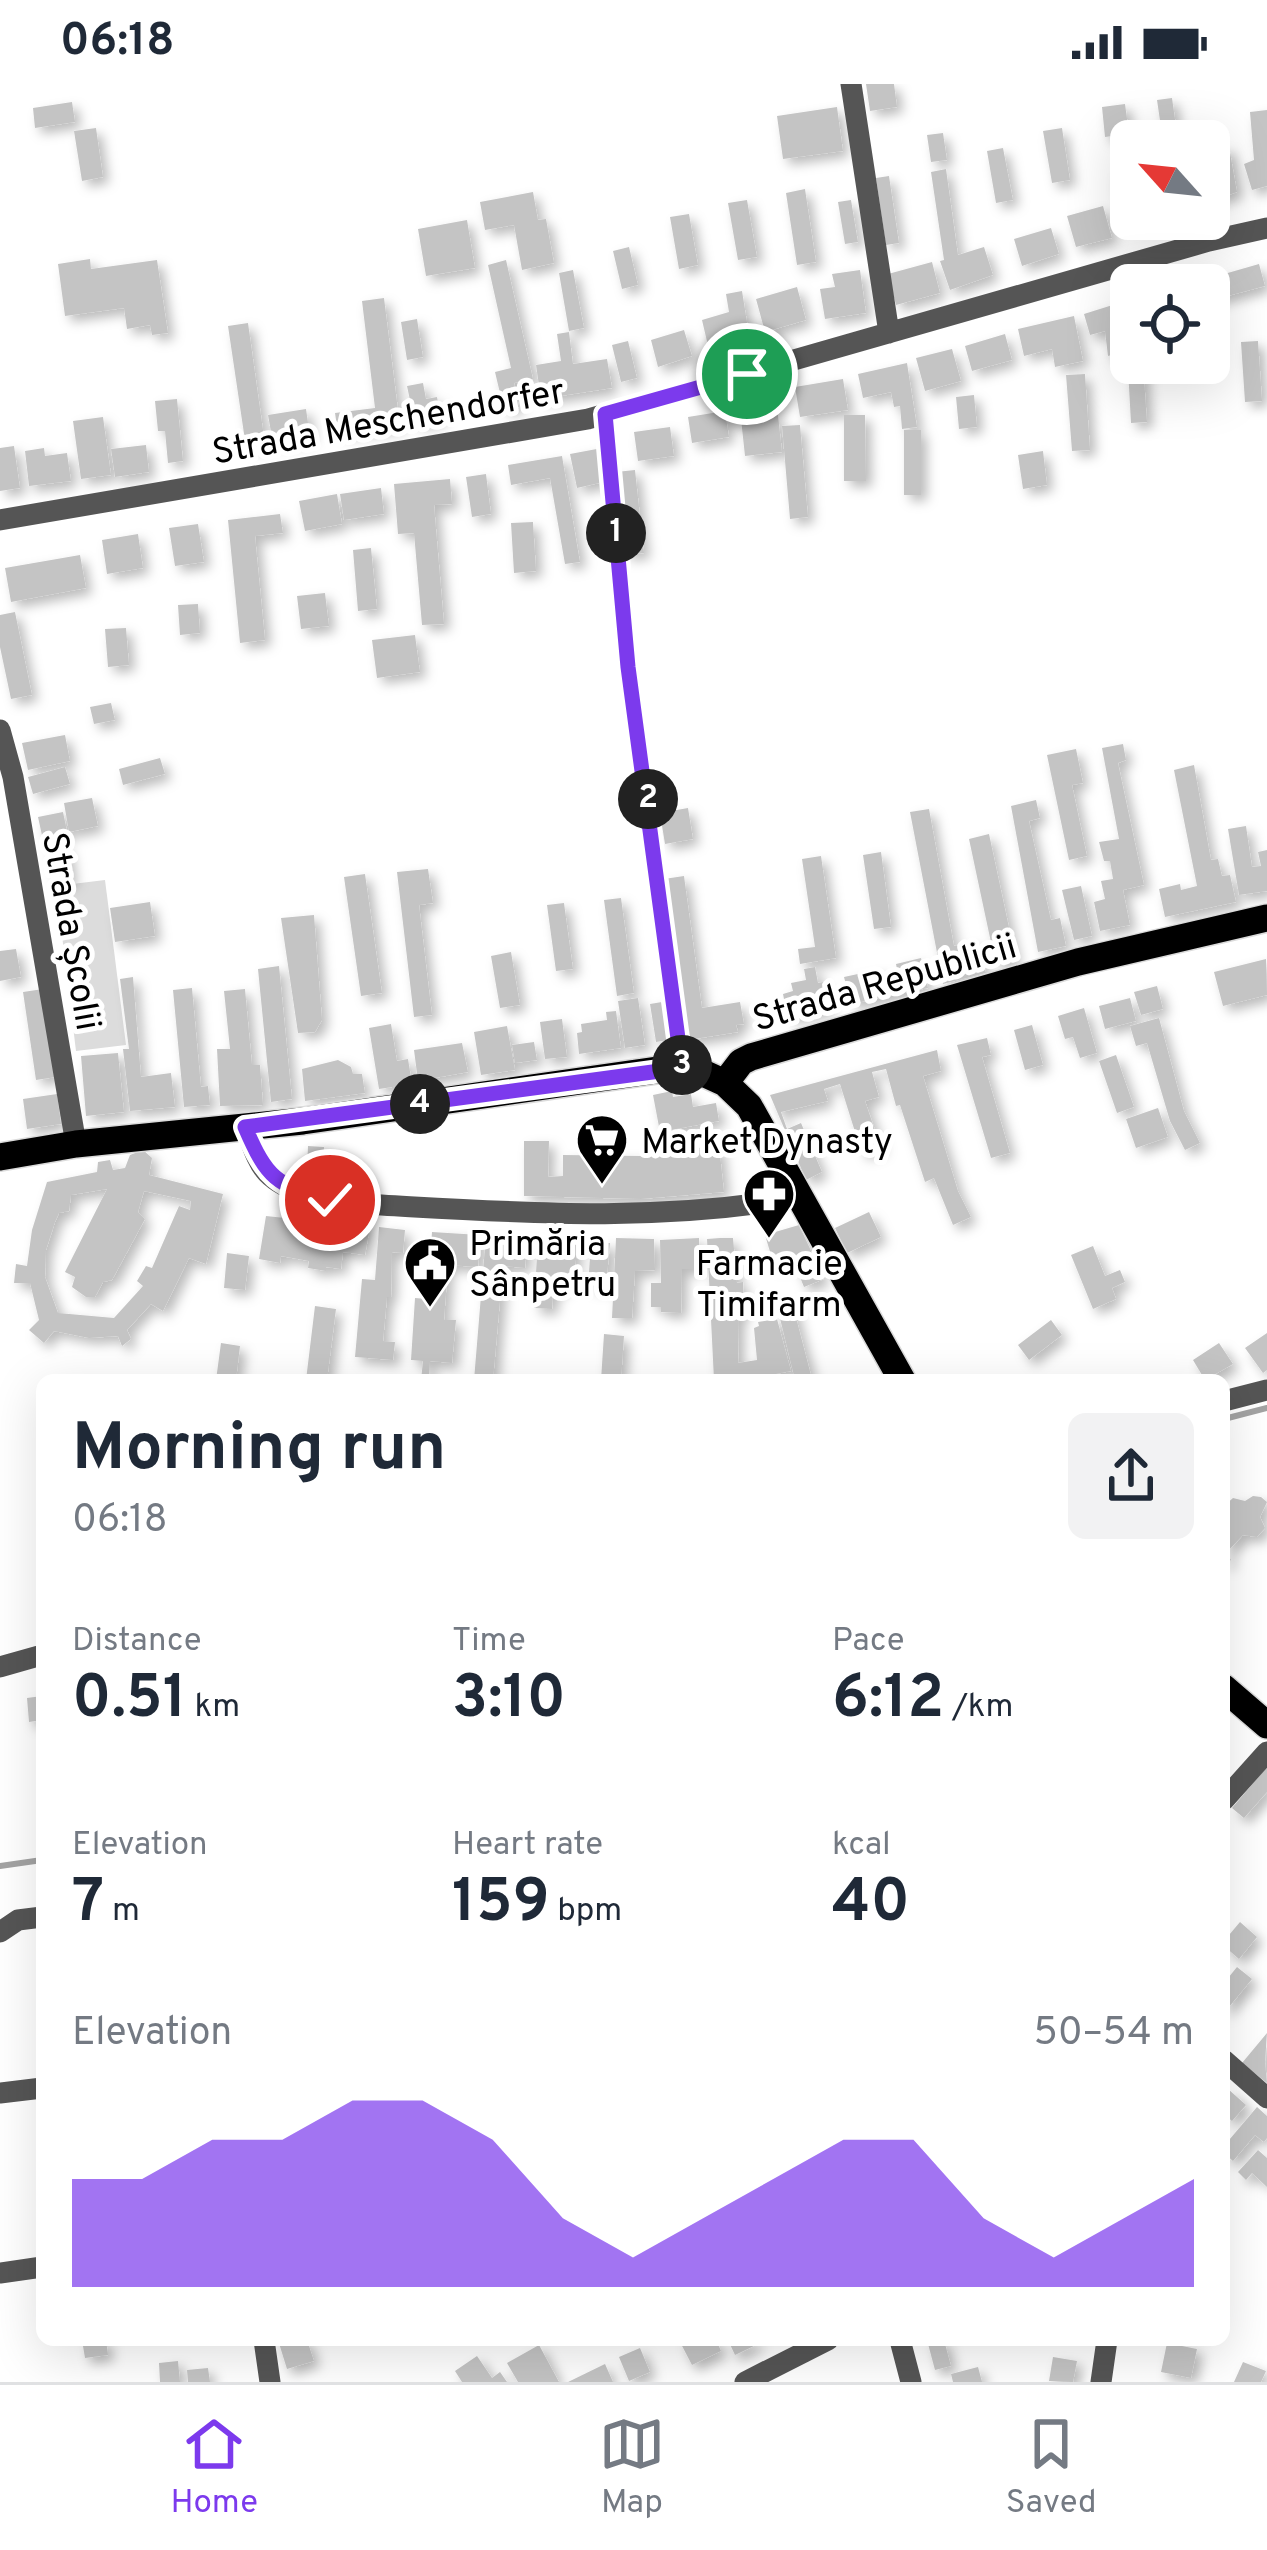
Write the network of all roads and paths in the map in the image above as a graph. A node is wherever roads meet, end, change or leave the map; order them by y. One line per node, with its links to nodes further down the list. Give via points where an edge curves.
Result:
1 (851, 84): 3 (street)
2 (1267, 228): 3 (street, Strada Meschendorfer)
3 (889, 333): 4 (street, Strada Meschendorfer)
4 (605, 414): 5 (street, Strada Meschendorfer); 8 (street, via 628,667)
5 (0, 520)
6 (0, 730): 11 (street, Strada Școlii)
7 (1267, 918): 9 (main road, Strada Republicii, via 1078,962 751,1057)
8 (682, 1068): 9 (main road); 10 (main road)
9 (725, 1083): 13 (main road, via 757,1118)
10 (245, 1127): 11 (main road); 13 (street, via 267,1173 306,1193 361,1204 637,1216)
11 (76, 1144): 12 (main road)
12 (0, 1156)
13 (802, 1197): 14 (main road)
14 (899, 1374)
15 (1267, 1390): 16 (street)
16 (1230, 1400)
17 (36, 1657): 18 (street)
18 (0, 1667)
19 (1230, 1693): 20 (main road)
20 (1267, 1725)
21 (1267, 1752): 22 (street)
22 (1230, 1793)
23 (36, 1918): 24 (street)
24 (0, 1932)
25 (1230, 2065): 28 (street)
26 (36, 2089): 27 (street)
27 (0, 2093)
28 (1267, 2098)
29 (36, 2268): 30 (street)
30 (0, 2273)
31 (265, 2346): 35 (street)
32 (816, 2346): 36 (street)
33 (902, 2346): 37 (street)
34 (1106, 2346): 38 (street)
35 (270, 2382)
36 (745, 2382)
37 (911, 2382)
38 (1101, 2382)

